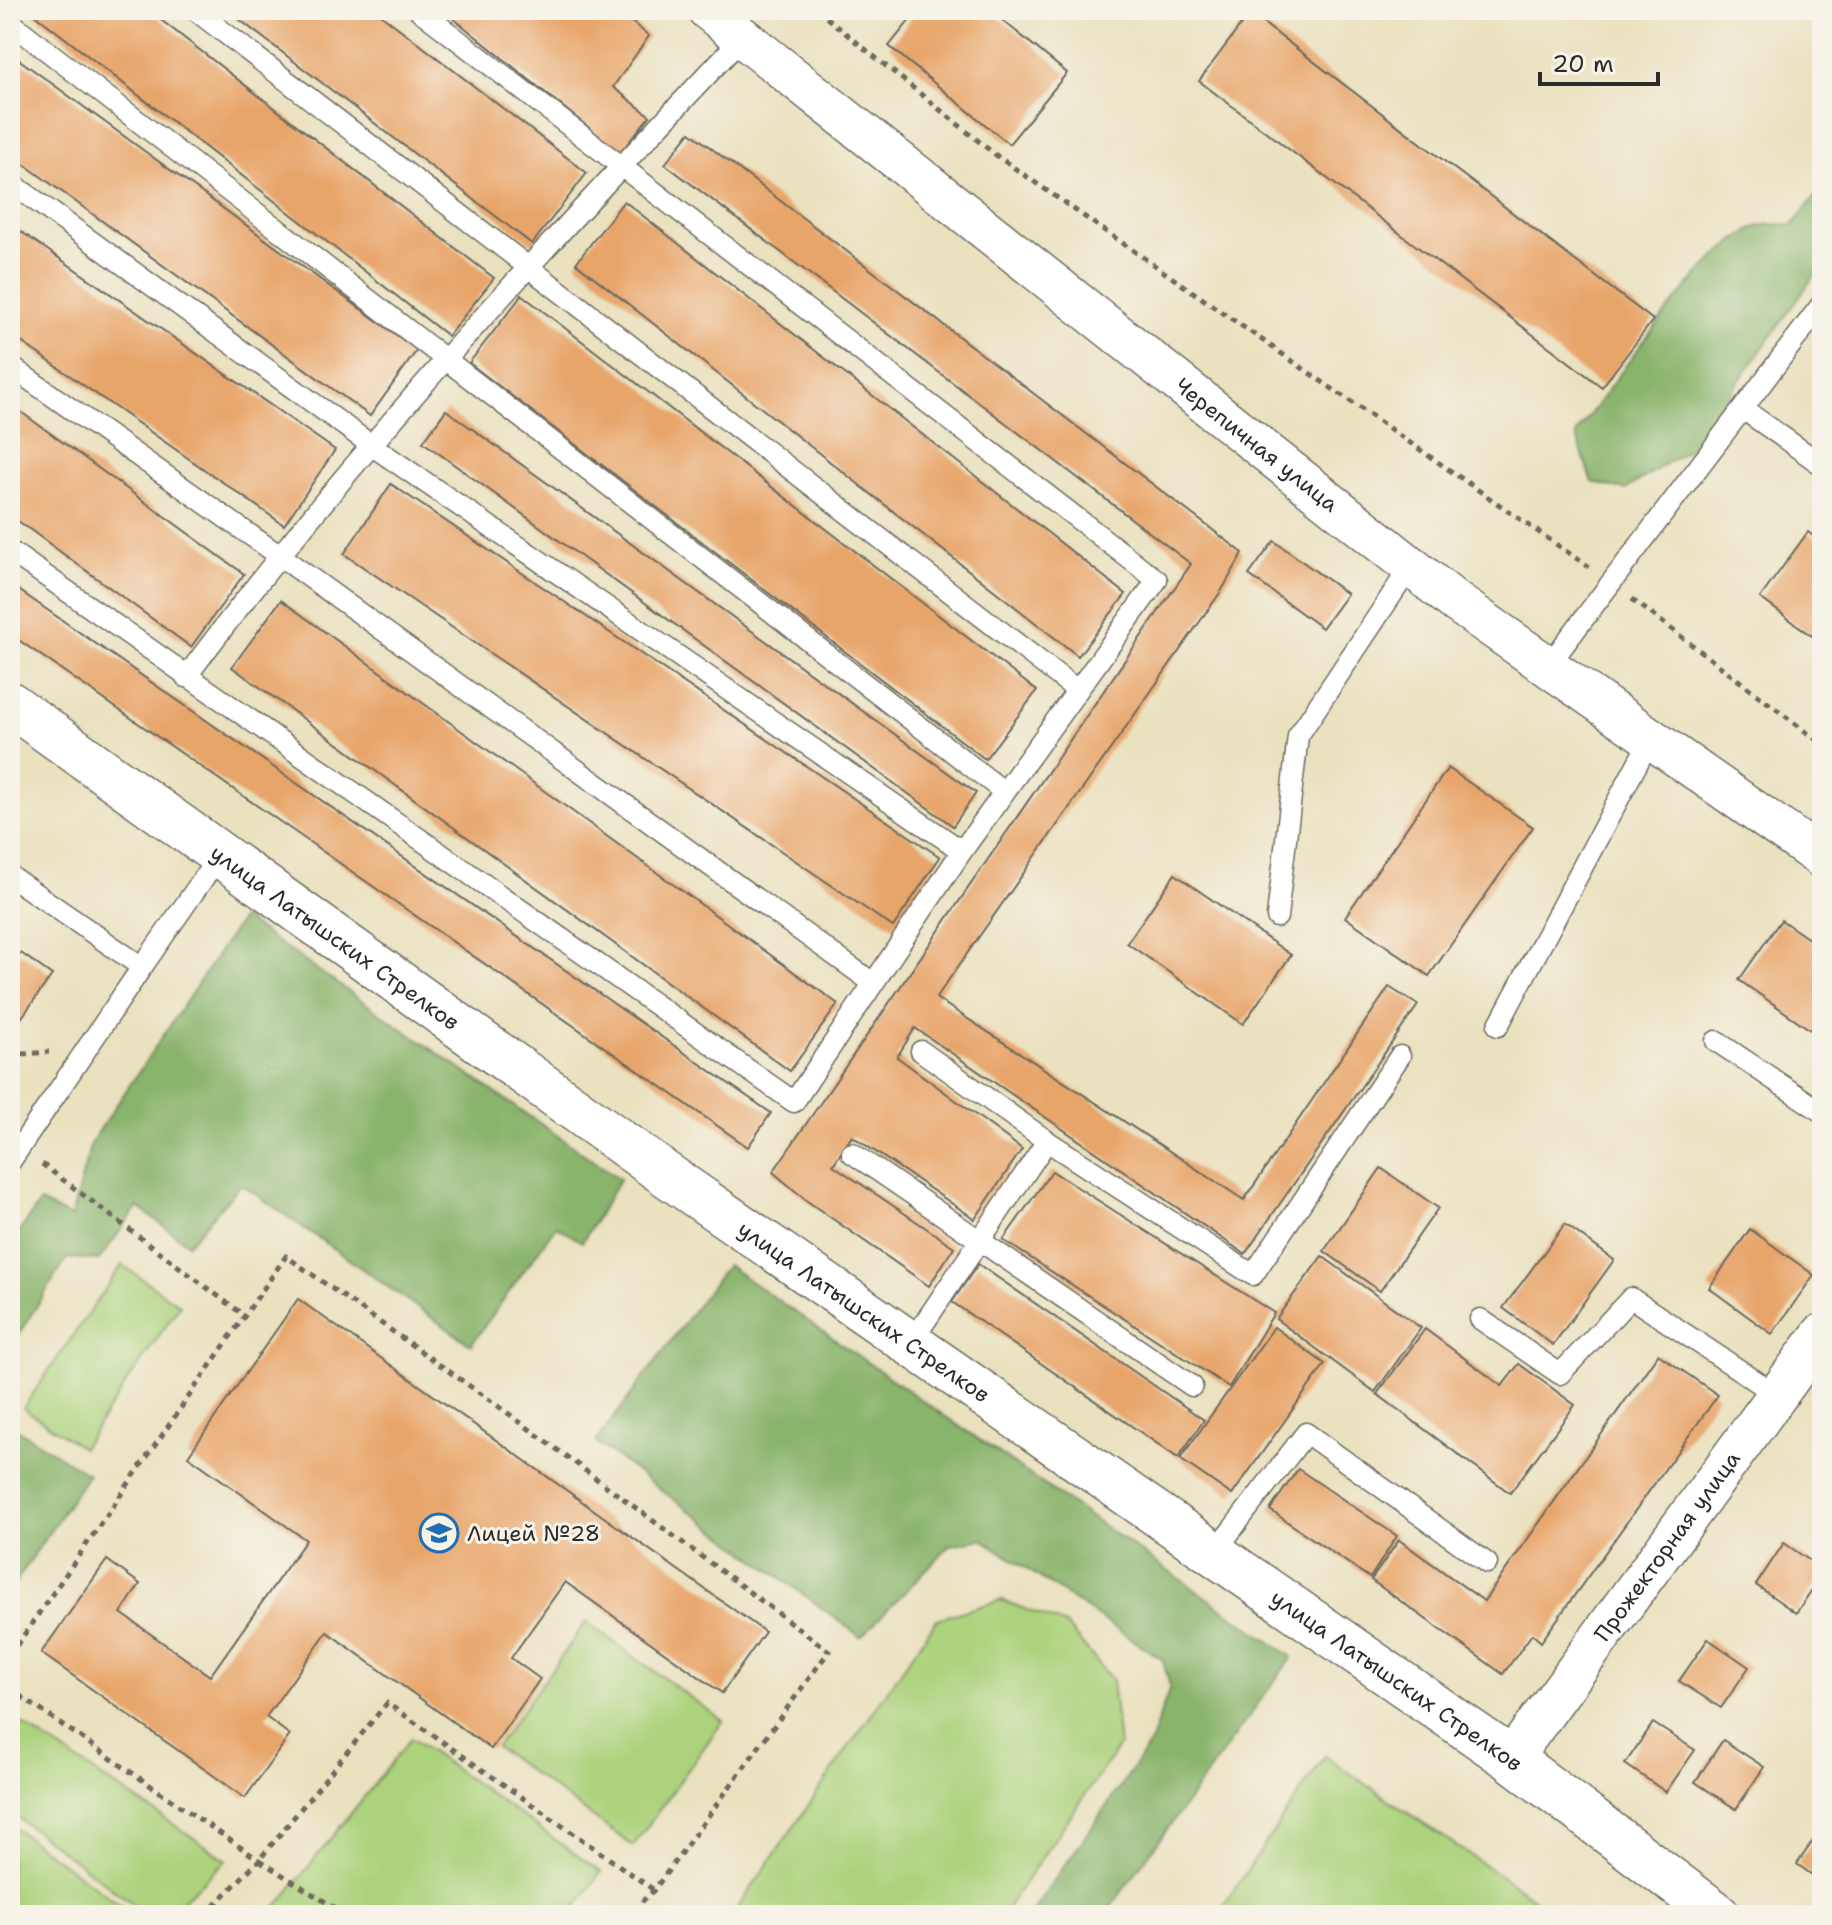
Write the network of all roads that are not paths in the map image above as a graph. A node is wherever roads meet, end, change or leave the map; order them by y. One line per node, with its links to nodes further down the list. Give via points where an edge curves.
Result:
1 (195, 10): 8 (lane)
2 (419, 10): 6 (lane)
3 (708, 10): 5 (street, Черепичная улица)
4 (10, 22): 10 (lane)
5 (743, 37): 6 (lane); 17 (street, Черепичная улица)
6 (619, 168): 8 (lane); 20 (lane, via 1157,580)
7 (10, 182): 13 (lane)
8 (527, 268): 10 (lane); 20 (lane)
9 (1822, 304): 12 (lane)
10 (444, 358): 13 (lane); 23 (lane)
11 (10, 366): 16 (lane)
12 (1743, 409): 14 (lane); 18 (lane)
13 (371, 445): 16 (lane); 24 (lane)
14 (1822, 465)
15 (10, 551): 19 (lane)
16 (280, 556): 19 (lane); 30 (lane)
17 (1411, 566): 18 (street, Черепичная улица); 28 (lane, via 1298,736)
18 (1548, 666): 22 (street, Черепичная улица)
19 (186, 677): 30 (lane, via 794,1102)
20 (1077, 690): 23 (lane)
21 (10, 704): 25 (street, улица Латышских Стрелков)
22 (1651, 738): 26 (street, Черепичная улица); 31 (lane)
23 (1003, 791): 24 (lane)
24 (962, 851): 30 (lane)
25 (221, 853): 29 (lane); 42 (street, улица Латышских Стрелков)
26 (1822, 858)
27 (10, 876): 29 (lane)
28 (1277, 917)
29 (142, 967): 38 (lane)
30 (873, 983)
31 (1498, 1026)
32 (1716, 1041): 35 (lane)
33 (921, 1051): 36 (lane)
34 (1400, 1056): 36 (lane, via 1253,1275)
35 (1822, 1112)
36 (1047, 1141): 39 (lane)
37 (852, 1153): 39 (lane)
38 (15, 1155)
39 (980, 1240): 42 (lane); 43 (lane)
40 (1480, 1319): 44 (lane, via 1560,1374 1631,1298)
41 (1822, 1334): 44 (street, Прожекторная улица)
42 (910, 1344): 45 (street, улица Латышских Стрелков)
43 (1192, 1386)
44 (1777, 1395): 47 (street, Прожекторная улица)
45 (1214, 1553): 46 (lane, via 1306,1433); 47 (street, улица Латышских Стрелков)
46 (1487, 1563)
47 (1511, 1759): 48 (street, улица Латышских Стрелков)
48 (1718, 1915)

